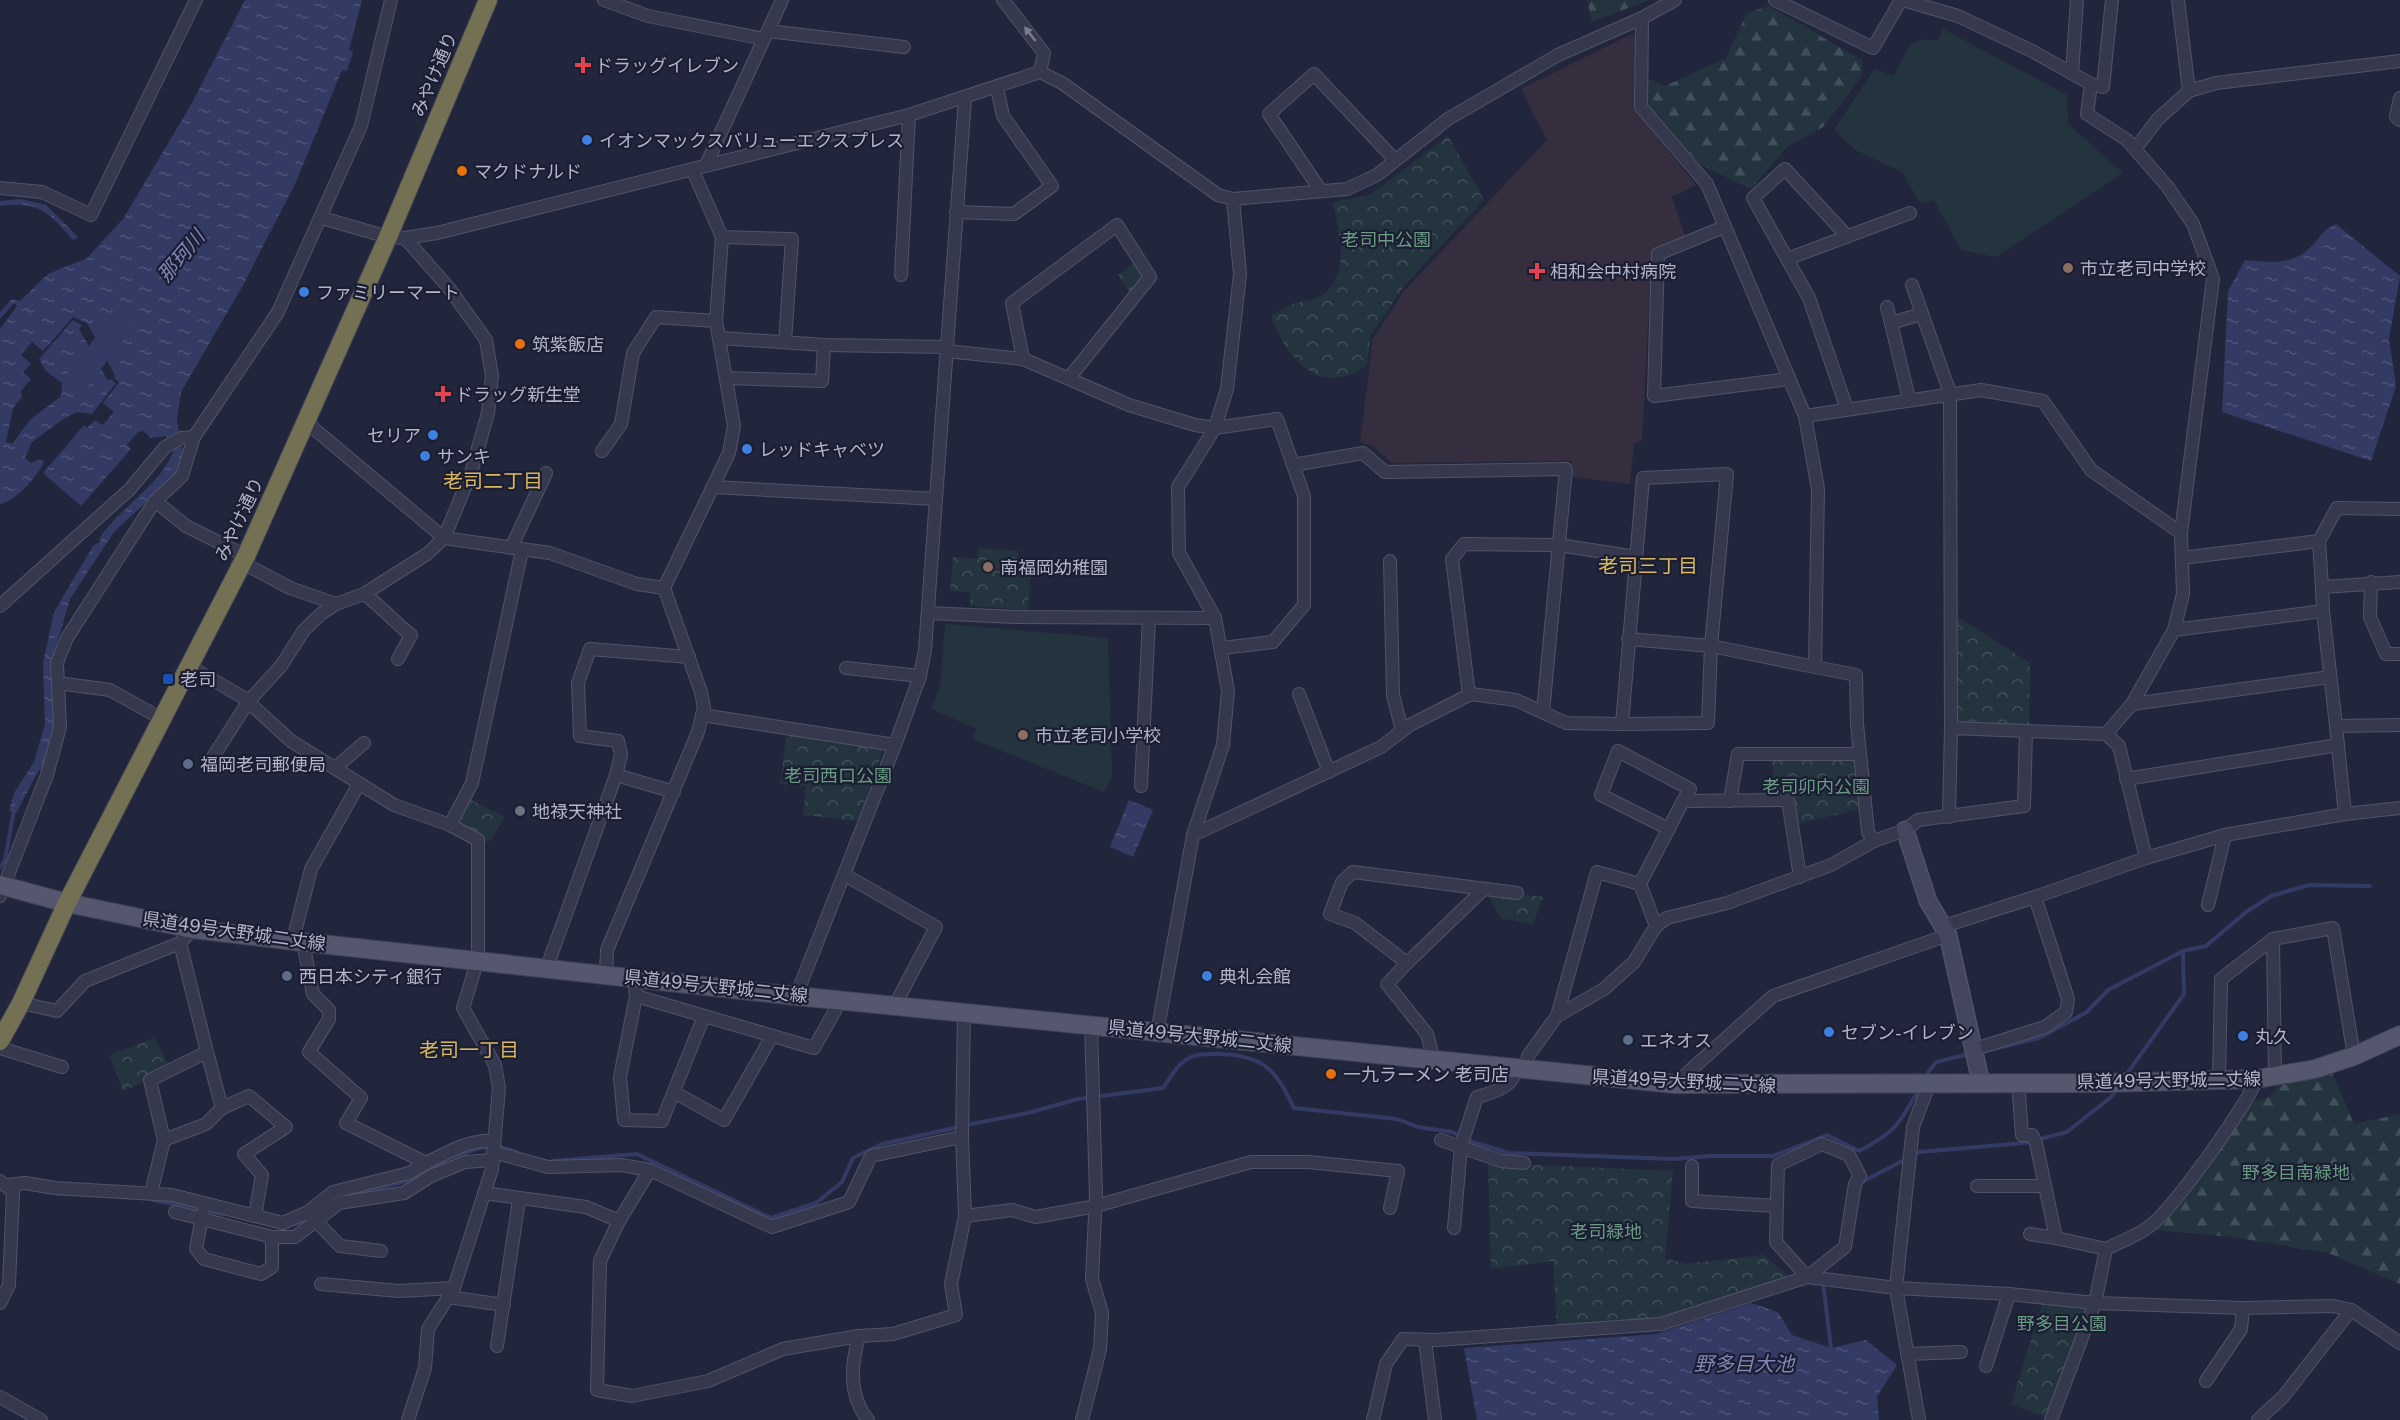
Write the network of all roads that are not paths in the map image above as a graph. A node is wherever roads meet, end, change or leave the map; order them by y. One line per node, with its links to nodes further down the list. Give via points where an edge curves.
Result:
1 (196, 0): 30 (street, via 91,215 42,192)
2 (391, 0): 35 (street, via 362,126)
3 (488, 0): 37 (highway, みやけ通り)
4 (604, 0): 14 (street, via 648,16)
5 (782, 0): 14 (street)
6 (1003, 0): 17 (street, one-way to 6, via 1044,53)
7 (1675, 0): 13 (street)
8 (1775, 0): 9 (street, via 1873,48)
9 (1902, 0): 18 (street, via 1958,16)
10 (2077, 0): 18 (street)
11 (2112, 0): 19 (street, via 2103,87)
12 (2178, 0): 21 (street)
13 (1642, 18): 27 (street, via 1558,55 1448,119); 36 (street, via 1641,108 1707,184)
14 (766, 35): 15 (street); 28 (street)
15 (904, 47)
16 (2400, 61): 21 (street, via 2216,83)
17 (1040, 72): 20 (street); 32 (street, via 1062,83 1218,195)
18 (2072, 73): 19 (street)
19 (2091, 84): 26 (street, via 2087,114)
20 (997, 88): 23 (street); 33 (street, via 1003,116 1052,186 1014,214)
21 (2189, 91): 26 (street, via 2157,119)
22 (2400, 98): 25 (street, via 2396,117)
23 (965, 99): 24 (street); 33 (street)
24 (909, 115): 28 (street); 41 (street)
25 (2400, 120)
26 (2135, 149): 69 (street, via 2193,224 2213,279)
27 (1395, 160): 31 (street, via 1377,175 1347,189); 31 (street, via 1314,74 1269,114)
28 (706, 165): 29 (street)
29 (693, 171): 37 (street, via 437,234); 38 (street)
30 (0, 188)
31 (1321, 191): 32 (street)
32 (1233, 199): 60 (street, via 1240,274 1227,389)
33 (956, 212): 50 (street)
34 (1910, 213): 39 (street)
35 (322, 218): 37 (street); 61 (street, via 278,312)
36 (1724, 227): 54 (street); 54 (street, via 1658,254 1654,396)
37 (397, 237): 59 (highway, みやけ通り); 70 (street, via 449,288 486,340 492,376 488,413 471,473)
38 (722, 237): 45 (street); 48 (street, via 792,239)
39 (1847, 237): 40 (street); 40 (street, via 1785,169 1753,198)
40 (1787, 259): 57 (street, via 1809,298)
41 (901, 275)
42 (1912, 285): 44 (street)
43 (1887, 307): 46 (street)
44 (1922, 314): 46 (street); 55 (street)
45 (716, 321): 47 (street); 62 (street, via 656,317 633,353 621,424)
46 (1891, 323): 56 (street)
47 (721, 338): 48 (street); 52 (street)
48 (785, 342): 49 (street)
49 (824, 345): 50 (street); 52 (street, via 822,381)
50 (946, 349): 51 (street); 66 (street)
51 (1023, 359): 53 (street); 53 (street, via 1012,303 1117,225 1150,278)
52 (726, 378): 65 (street, via 734,426)
53 (1069, 378): 60 (street, via 1129,405)
54 (1789, 379): 58 (street)
55 (1950, 393): 56 (street); 69 (street, via 1981,390 2043,400 2091,470); 112 (street)
56 (1909, 399): 57 (street)
57 (1847, 410): 58 (street)
58 (1805, 416): 97 (street, via 1818,489)
59 (306, 422): 70 (street); 76 (highway, みやけ通り)
60 (1215, 428): 63 (street, via 1277,419); 88 (street, via 1178,487 1179,553)
61 (188, 438): 67 (street, via 182,476); 84 (street, via 165,447 130,489)
62 (602, 451)
63 (1293, 465): 72 (street, via 1363,453 1385,472 1566,469); 92 (street, via 1304,496 1304,605 1273,642)
64 (546, 472): 73 (street)
65 (712, 487): 66 (street); 81 (street)
66 (936, 499): 86 (street)
67 (155, 501): 76 (street, via 186,526); 101 (street, via 67,638 57,663)
68 (2400, 509): 71 (street, via 2337,508)
69 (2181, 533): 75 (street)
70 (444, 538): 73 (street); 82 (street, via 427,554)
71 (2319, 541): 75 (street); 80 (street)
72 (1559, 545): 74 (street); 103 (street, via 1464,544 1452,559); 106 (street)
73 (517, 549): 81 (street, via 550,553 637,584); 133 (street, via 472,783)
74 (1636, 557): 90 (street); 91 (street, via 1643,478 1726,474)
75 (2182, 558): 89 (street, via 2183,594)
76 (244, 560): 83 (street, via 290,588); 96 (highway, みやけ通り)
77 (1390, 561): 114 (street, via 1393,695)
78 (2371, 582): 79 (street); 80 (street); 93 (street, via 2370,617 2386,654)
79 (2400, 582)
80 (2322, 587): 85 (street)
81 (664, 588): 94 (street)
82 (364, 594): 83 (street); 95 (street, via 411,635)
83 (336, 604): 104 (street, via 304,630 281,666)
84 (0, 606)
85 (2323, 611): 89 (street); 100 (street)
86 (928, 613): 87 (street); 99 (street)
87 (1149, 618): 88 (street); 126 (street)
88 (1215, 618): 92 (street)
89 (2174, 630): 105 (street)
90 (1628, 639): 91 (street); 109 (street)
91 (1711, 646): 97 (street); 109 (street, via 1708,723)
92 (1222, 648): 136 (street, via 1228,691 1222,745)
93 (2400, 654)
94 (689, 657): 107 (street, via 701,692); 123 (street, via 590,650 578,684 580,736 618,741 621,755)
95 (398, 658)
96 (189, 666): 104 (street); 108 (highway, みやけ通り)
97 (1815, 667): 119 (street, via 1856,675)
98 (846, 668): 99 (street)
99 (920, 676): 117 (street)
100 (2330, 676): 105 (street); 111 (street)
101 (58, 683): 108 (street, via 110,690); 143 (street, via 60,727 47,775)
102 (1299, 694): 122 (street)
103 (1469, 694): 106 (street, via 1516,699); 114 (street)
104 (248, 702): 120 (street); 121 (street, via 291,741)
105 (2132, 704): 115 (street)
106 (1543, 712): 109 (street, via 1566,723)
107 (702, 715): 117 (street); 127 (street)
108 (162, 719): 147 (highway, みやけ通り)
109 (1622, 724)
110 (2400, 725): 111 (street)
111 (2336, 726): 118 (street)
112 (1952, 728): 113 (street); 132 (street)
113 (2026, 730): 115 (street); 132 (street, via 2024,806)
114 (1402, 731): 122 (street, via 1381,747)
115 (2106, 734): 124 (street, via 2119,746)
116 (363, 743): 121 (street)
117 (895, 746): 140 (street)
118 (2338, 746): 124 (street); 131 (street)
119 (1860, 754): 129 (street, via 1738,754); 138 (street, via 1868,832)
120 (213, 757)
121 (335, 768): 125 (street)
122 (1329, 772): 136 (street)
123 (616, 775): 127 (street); 157 (street)
124 (2126, 779): 139 (street)
125 (359, 784): 133 (street, via 393,805); 153 (street, via 311,869)
126 (1141, 786)
127 (674, 792): 158 (street, via 608,950)
128 (1683, 801): 129 (street); 134 (street); 134 (street, via 1690,789 1618,752 1600,795)
129 (1730, 801): 141 (street, via 1788,801)
130 (2400, 808): 131 (street)
131 (2345, 814): 137 (street)
132 (1949, 816): 135 (street, via 1918,820)
133 (450, 825): 155 (street, via 478,840)
134 (1669, 829): 142 (street)
135 (1905, 830): 138 (street); 151 (street, via 1928,901)
136 (1193, 835): 169 (street)
137 (2225, 835): 139 (street); 148 (street)
138 (1874, 841): 141 (street)
139 (2146, 858): 146 (street)
140 (845, 875): 161 (street); 164 (street, via 936,927)
141 (1800, 877): 149 (street, via 1727,903 1667,918)
142 (1640, 885): 149 (street); 167 (street, via 1597,872)
143 (2, 889): 147 (main road, 県道49号大野城二丈線)
144 (1484, 889): 145 (street); 156 (street); 156 (street, via 1353,872 1342,882 1330,914 1355,923)
145 (1517, 893)
146 (2035, 897): 151 (street); 175 (street, via 2068,999 2066,1011 2045,1027)
147 (67, 903): 150 (main road, 県道49号大野城二丈線); 163 (highway, みやけ通り)
148 (2208, 905)
149 (1656, 926): 167 (street, via 1634,962 1604,989)
150 (193, 929): 153 (main road, 県道49号大野城二丈線); 154 (street)
151 (1946, 931): 175 (street); 184 (street, via 1773,996)
152 (2272, 939): 176 (street, via 2333,928); 180 (street); 181 (street, via 2221,979)
153 (298, 941): 155 (main road, 県道49号大野城二丈線); 193 (street, via 313,994 329,1010 329,1019 309,1052 361,1098 346,1123)
154 (180, 943): 163 (street, via 85,981 57,1011); 174 (street)
155 (478, 959): 157 (main road, 県道49号大野城二丈線); 192 (street, via 463,1008 495,1065 499,1088)
156 (1407, 963): 177 (street, via 1387,984 1427,1034)
157 (547, 967): 158 (main road, 県道49号大野城二丈線)
158 (606, 974): 159 (main road, 県道49号大野城二丈線)
159 (634, 977): 160 (street); 161 (main road, 県道49号大野城二丈線)
160 (636, 996): 166 (street); 186 (street, via 620,1077 624,1120 662,1121)
161 (796, 996): 162 (main road, 県道49号大野城二丈線)
162 (841, 1000): 164 (main road, 県道49号大野城二丈線); 171 (street, via 814,1048)
163 (21, 1003): 172 (highway, みやけ通り)
164 (894, 1005): 165 (main road, 県道49号大野城二丈線)
165 (964, 1012): 168 (main road, 県道49号大野城二丈線); 188 (street)
166 (704, 1016): 171 (street); 186 (street)
167 (1557, 1016): 179 (street)
168 (1091, 1025): 169 (main road, 県道49号大野城二丈線); 203 (street)
169 (1157, 1033): 177 (main road, 県道49号大野城二丈線)
170 (2400, 1035): 176 (main road, 県道49号大野城二丈線)
171 (772, 1036): 186 (street, via 723,1120)
172 (0, 1041)
173 (0, 1048): 178 (street)
174 (207, 1052): 187 (street); 189 (street, via 150,1080)
175 (1976, 1055): 183 (street)
176 (2354, 1056): 180 (main road, 県道49号大野城二丈線, via 2315,1069)
177 (1434, 1060): 179 (main road, 県道49号大野城二丈線)
178 (62, 1067)
179 (1520, 1070): 184 (main road, 県道49号大野城二丈線); 191 (street, via 1508,1084 1477,1097)
180 (2266, 1078): 181 (main road, 県道49号大野城二丈線); 216 (street, via 2186,1185 2149,1227)
181 (2219, 1081): 182 (main road, 県道49号大野城二丈線)
182 (2018, 1082): 183 (main road, 県道49号大野城二丈線); 199 (street, via 2022,1135 2034,1139)
183 (1982, 1083): 185 (main road, 県道49号大野城二丈線)
184 (1675, 1084): 185 (main road, 県道49号大野城二丈線)
185 (1921, 1084): 220 (street)
186 (674, 1092)
187 (222, 1108): 189 (street, via 207,1124); 208 (street, via 249,1096 286,1127 244,1154 262,1175)
188 (962, 1135): 196 (street, via 871,1156 849,1202 772,1227); 209 (street)
189 (164, 1140): 201 (street)
190 (1441, 1140): 191 (street)
191 (1461, 1146): 194 (street, via 1501,1161); 212 (street)
192 (493, 1151): 193 (street, via 484,1140); 196 (street, via 548,1167 621,1165); 200 (street); 210 (street, via 431,1176 404,1193 339,1203)
193 (426, 1162): 210 (street, via 409,1173 333,1192)
194 (1524, 1163)
195 (1692, 1167): 204 (street, via 1692,1201)
196 (650, 1170): 211 (street)
197 (4, 1183): 201 (street); 223 (street, via 14,1192 13,1243 9,1286)
198 (1977, 1186): 199 (street)
199 (2045, 1186): 215 (street)
200 (484, 1193): 202 (street); 221 (street)
201 (151, 1194): 206 (street, via 172,1195)
202 (519, 1200): 211 (street, via 586,1207); 225 (street)
203 (1096, 1206): 205 (street, via 1251,1161 1398,1171); 209 (street, via 1036,1217 1012,1210); 240 (street, via 1092,1278 1102,1313 1100,1349)
204 (1777, 1206): 218 (street, via 1776,1242); 218 (street, via 1778,1165 1822,1144 1850,1155 1860,1176 1855,1184 1845,1247)
205 (1390, 1208)
206 (203, 1211): 207 (street); 208 (street); 214 (street); 214 (street, via 196,1248 204,1259 261,1274 272,1267)
207 (174, 1212)
208 (255, 1216): 210 (street, via 283,1223)
209 (964, 1216): 228 (street, via 951,1284 956,1315 893,1334)
210 (311, 1217): 214 (street, via 295,1237); 217 (street, via 340,1246)
211 (619, 1221): 228 (street, via 600,1261 597,1390 632,1396 708,1381 783,1349)
212 (1454, 1228)
213 (2030, 1234): 215 (street)
214 (272, 1237)
215 (2056, 1238): 216 (street)
216 (2106, 1249): 224 (street)
217 (381, 1251)
218 (1807, 1277): 220 (street); 229 (street, via 1661,1324)
219 (321, 1284): 221 (street)
220 (1896, 1288): 222 (street); 233 (street)
221 (451, 1292): 225 (street); 238 (street, via 428,1329 425,1368)
222 (2009, 1294): 224 (street); 234 (street)
223 (0, 1303)
224 (2095, 1303): 226 (street); 244 (street)
225 (504, 1305): 231 (street)
226 (2243, 1308): 227 (street, via 2333,1306); 235 (street, via 2241,1329)
227 (2351, 1310): 230 (street); 245 (street, via 2283,1397)
228 (859, 1336): 239 (street, via 851,1367 858,1409)
229 (1425, 1340): 241 (street, via 1403,1339 1386,1364); 242 (street)
230 (2400, 1343)
231 (497, 1346)
232 (1961, 1352): 233 (street)
233 (1907, 1354): 243 (street)
234 (1986, 1366)
235 (2206, 1381)
236 (0, 1397): 237 (street)
237 (41, 1420)
238 (408, 1420)
239 (868, 1420)
240 (1082, 1420)
241 (1373, 1420)
242 (1435, 1420)
243 (1919, 1420)
244 (2051, 1420)
245 (2258, 1420)

